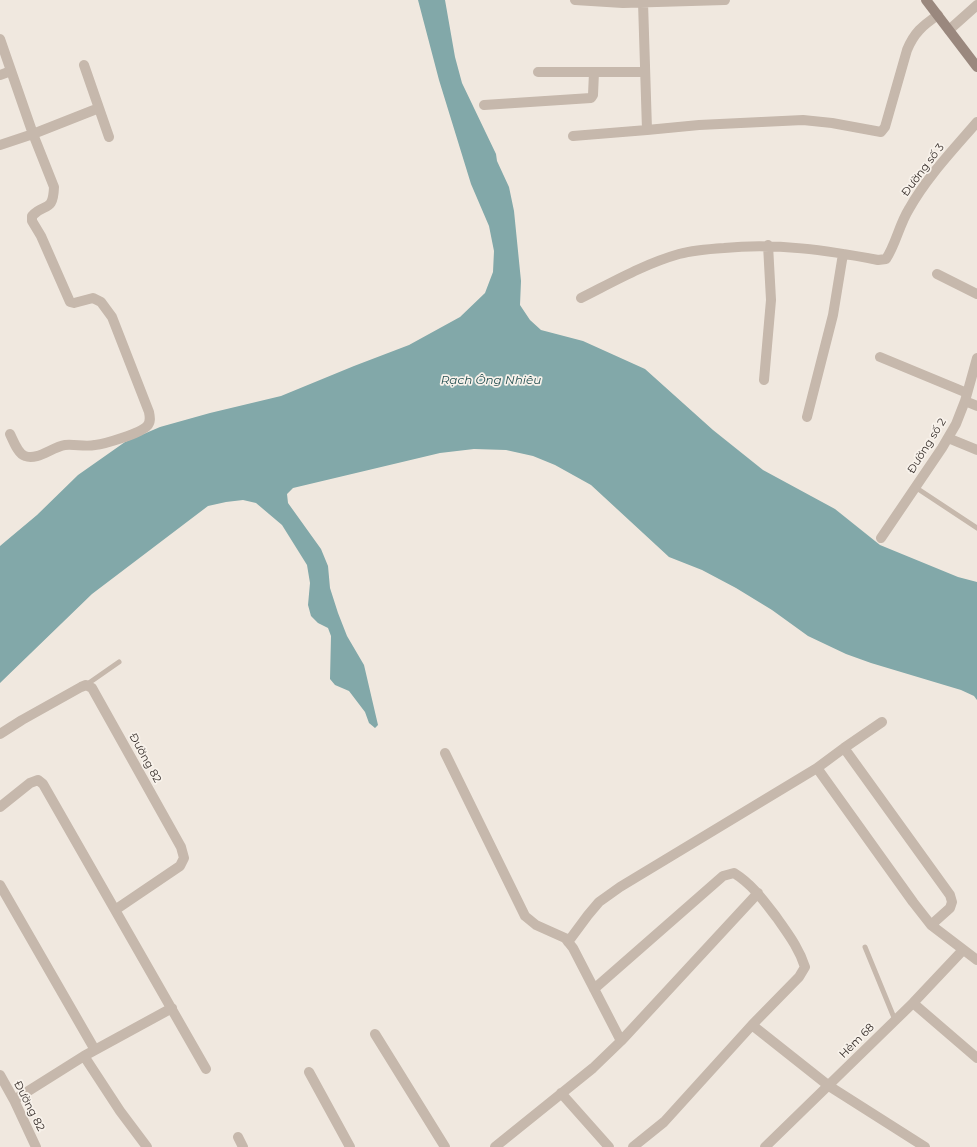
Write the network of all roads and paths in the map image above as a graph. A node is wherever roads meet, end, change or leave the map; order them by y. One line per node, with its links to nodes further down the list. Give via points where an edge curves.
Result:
1 (575, 0): 4 (street)
2 (726, 0): 4 (street)
3 (929, 1): 6 (main road)
4 (643, 2): 14 (street)
5 (977, 5): 7 (street)
6 (938, 15): 7 (main road); 19 (street, via 922,26 906,50 881,132 803,120)
7 (949, 30): 10 (main road)
8 (0, 39): 11 (street)
9 (84, 65): 17 (street)
10 (977, 67)
11 (11, 71): 15 (street); 20 (street)
12 (538, 72): 13 (street)
13 (594, 72): 14 (street); 16 (street, via 593,95 588,99)
14 (645, 72): 19 (street)
15 (0, 75)
16 (484, 104)
17 (99, 108): 20 (street); 22 (street)
18 (977, 122): 25 (street, Đường số 3, via 920,190 886,259)
19 (647, 130): 21 (street)
20 (33, 134): 23 (street); 35 (street, via 54,187 54,196 48,207 32,216 32,221 70,302 98,299 112,317 150,420 148,426 141,430 104,443 65,445 36,457 21,455)
21 (573, 136)
22 (109, 137)
23 (0, 145)
24 (768, 245): 25 (street, via 802,247); 28 (street, via 748,245 679,254 643,267); 31 (street, via 771,300)
25 (843, 254): 34 (street, via 833,315)
26 (937, 274): 27 (street)
27 (977, 294)
28 (581, 298)
29 (880, 357): 32 (street)
30 (977, 358): 32 (street, Đường số 2)
31 (764, 380)
32 (966, 397): 33 (street); 36 (street, Đường số 2)
33 (977, 406)
34 (807, 417)
35 (10, 434)
36 (948, 438): 37 (street); 38 (street, Đường số 2)
37 (977, 450)
38 (915, 487): 39 (lane); 40 (street, Đường số 2)
39 (977, 528)
40 (881, 538)
41 (119, 662): 42 (lane)
42 (86, 685): 44 (street); 51 (street, Đường 82, via 92,688 181,847 184,858 180,866)
43 (882, 722): 45 (street)
44 (0, 734)
45 (844, 748): 47 (street); 52 (street, via 950,895 950,908)
46 (445, 753): 53 (street, via 525,916 536,925 565,938)
47 (817, 768): 52 (street); 53 (street, via 620,887 599,902)
48 (0, 807): 51 (street, via 30,783 38,780 43,784)
49 (0, 885): 64 (street)
50 (758, 892): 57 (street, via 734,873 723,876); 61 (street, via 795,943 805,967); 63 (street)
51 (115, 910): 59 (street)
52 (931, 925): 55 (street)
53 (568, 942): 57 (street)
54 (865, 947): 60 (lane)
55 (963, 950): 56 (street); 58 (street, Hẻm 68)
56 (977, 960)
57 (594, 989): 63 (street)
58 (913, 1003): 60 (street, Hẻm 68); 66 (street)
59 (172, 1008): 64 (street); 67 (street)
60 (895, 1020): 70 (street, Hẻm 68)
61 (752, 1025): 70 (street); 81 (street, via 664,1122)
62 (375, 1034): 78 (street)
63 (621, 1041): 71 (street, via 593,1068)
64 (94, 1050): 65 (street)
65 (84, 1056): 72 (street); 75 (street)
66 (977, 1058)
67 (206, 1068)
68 (309, 1072): 77 (street)
69 (0, 1075): 72 (street, Đường 82)
70 (829, 1086): 82 (street, Hẻm 68); 83 (street)
71 (561, 1093): 79 (street); 80 (street)
72 (14, 1100): 74 (street, Đường 82)
73 (238, 1137): 76 (street)
74 (36, 1147)
75 (147, 1147)
76 (243, 1147)
77 (350, 1147)
78 (445, 1147)
79 (495, 1147)
80 (609, 1147)
81 (633, 1147)
82 (765, 1147)
83 (925, 1147)

